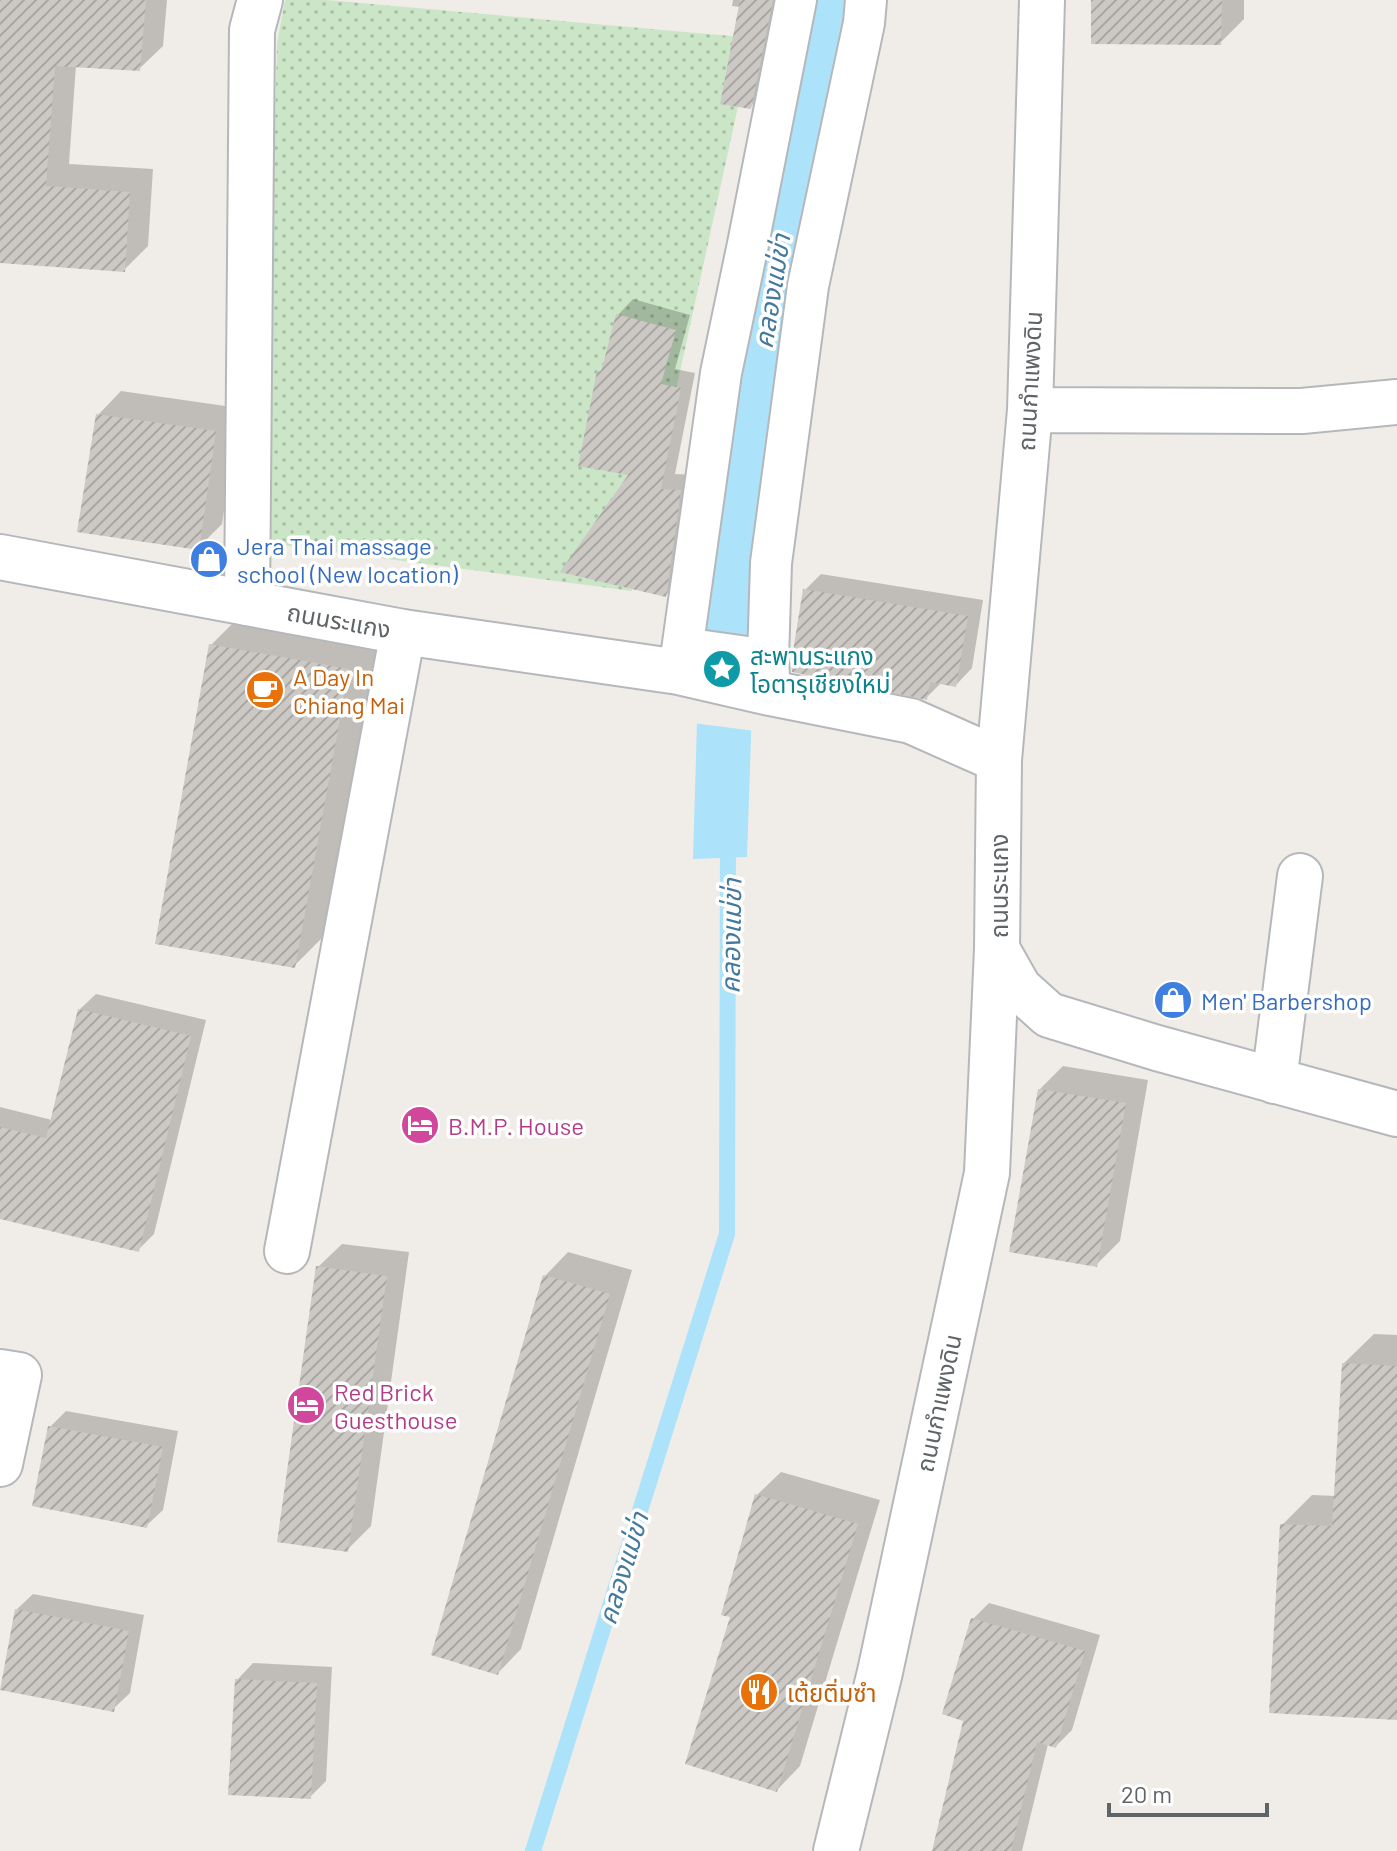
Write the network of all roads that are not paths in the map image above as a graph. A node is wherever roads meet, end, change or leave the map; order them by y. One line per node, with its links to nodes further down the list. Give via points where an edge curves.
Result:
1 (260, 0): 8 (street, via 252,30)
2 (796, 0): 10 (street, via 721,373)
3 (866, 0): 11 (street, via 808,286 771,563)
4 (1042, 0): 6 (street, ถนนกำแพงดิน)
5 (1397, 402): 6 (street, via 1302,411)
6 (1030, 410): 12 (street, ถนนกำแพงดิน)
7 (0, 557): 8 (street, ถนนระแกง)
8 (247, 603): 9 (street, ถนนระแกง)
9 (403, 632): 10 (street, ถนนระแกง); 17 (street)
10 (681, 660): 11 (street, ถนนระแกง)
11 (769, 676): 12 (street, via 911,721)
12 (999, 760): 14 (street, ถนนระแกง)
13 (1300, 876): 15 (street)
14 (997, 949): 15 (street, ถนนระแกง, via 1019,988 1049,1015); 20 (street, ถนนกำแพงดิน, via 987,1173 880,1672)
15 (1274, 1081): 16 (street, ถนนระแกง)
16 (1397, 1114)
17 (287, 1251)
18 (0, 1372): 19 (street, via 19,1375)
19 (0, 1464)
20 (836, 1851)

